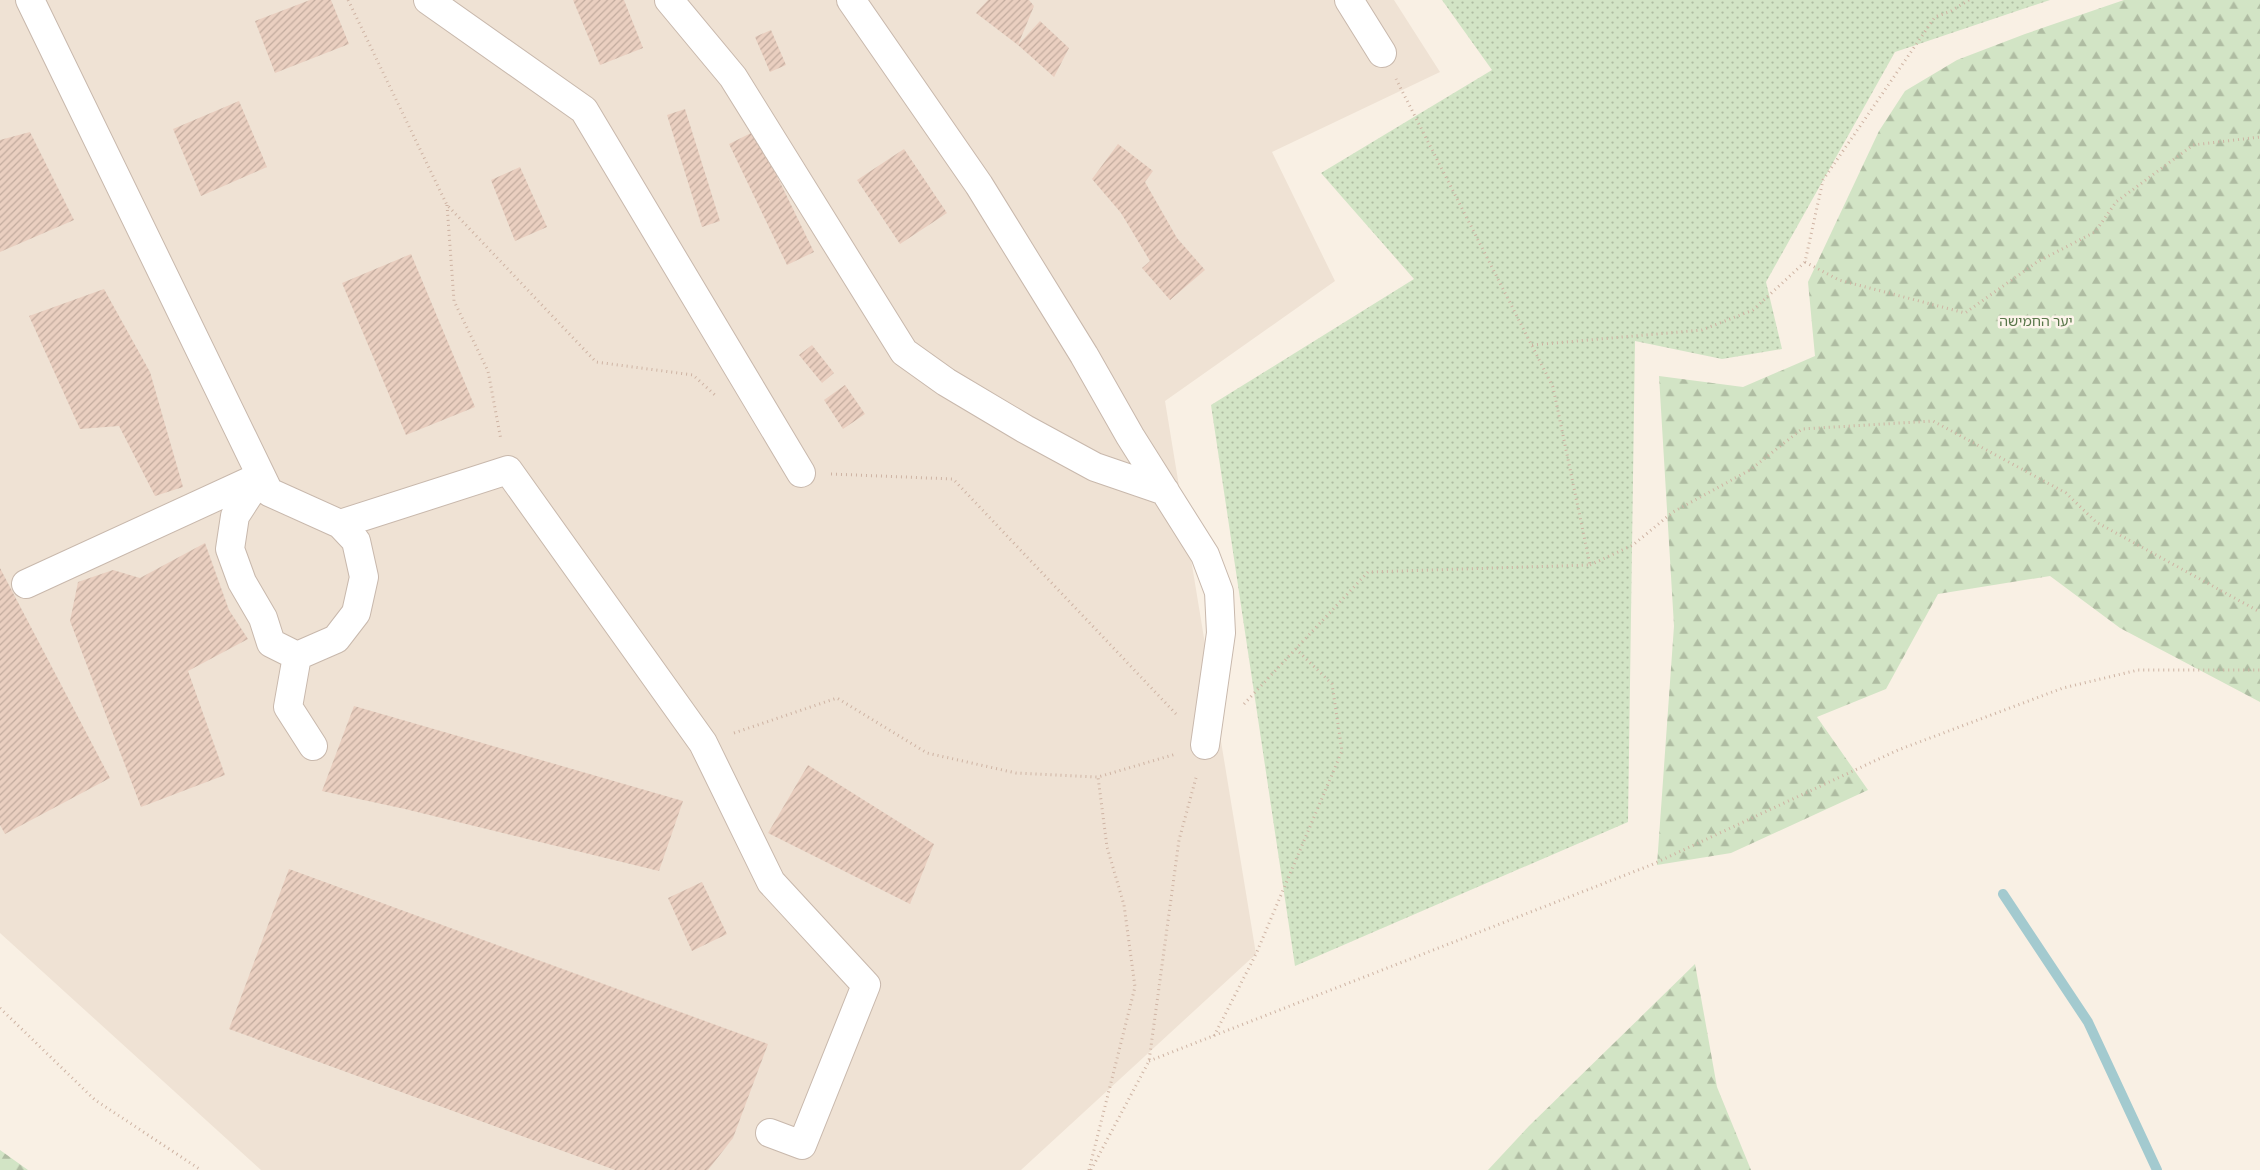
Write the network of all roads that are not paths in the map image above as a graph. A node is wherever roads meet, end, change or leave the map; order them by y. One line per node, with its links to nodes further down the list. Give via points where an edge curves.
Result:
1 (30, 0): 8 (street)
2 (428, 0): 7 (street, via 584,110)
3 (669, 0): 9 (street, via 733,77 904,352 954,387 1095,467)
4 (851, 0): 9 (street, via 979,185)
5 (1349, 0): 6 (street)
6 (1382, 53)
7 (801, 473)
8 (261, 476): 10 (street, via 269,492); 11 (street); 12 (street, via 235,516 230,549 242,582 263,618 271,643)
9 (1165, 491): 13 (street, via 1204,555 1219,592 1221,633)
10 (340, 524): 12 (street, via 356,541 364,577 356,613 336,639); 15 (street, via 508,470 703,743 771,882 866,985 802,1145)
11 (26, 584)
12 (298, 656): 14 (street, via 288,707)
13 (1205, 745)
14 (313, 746)
15 (770, 1133)

